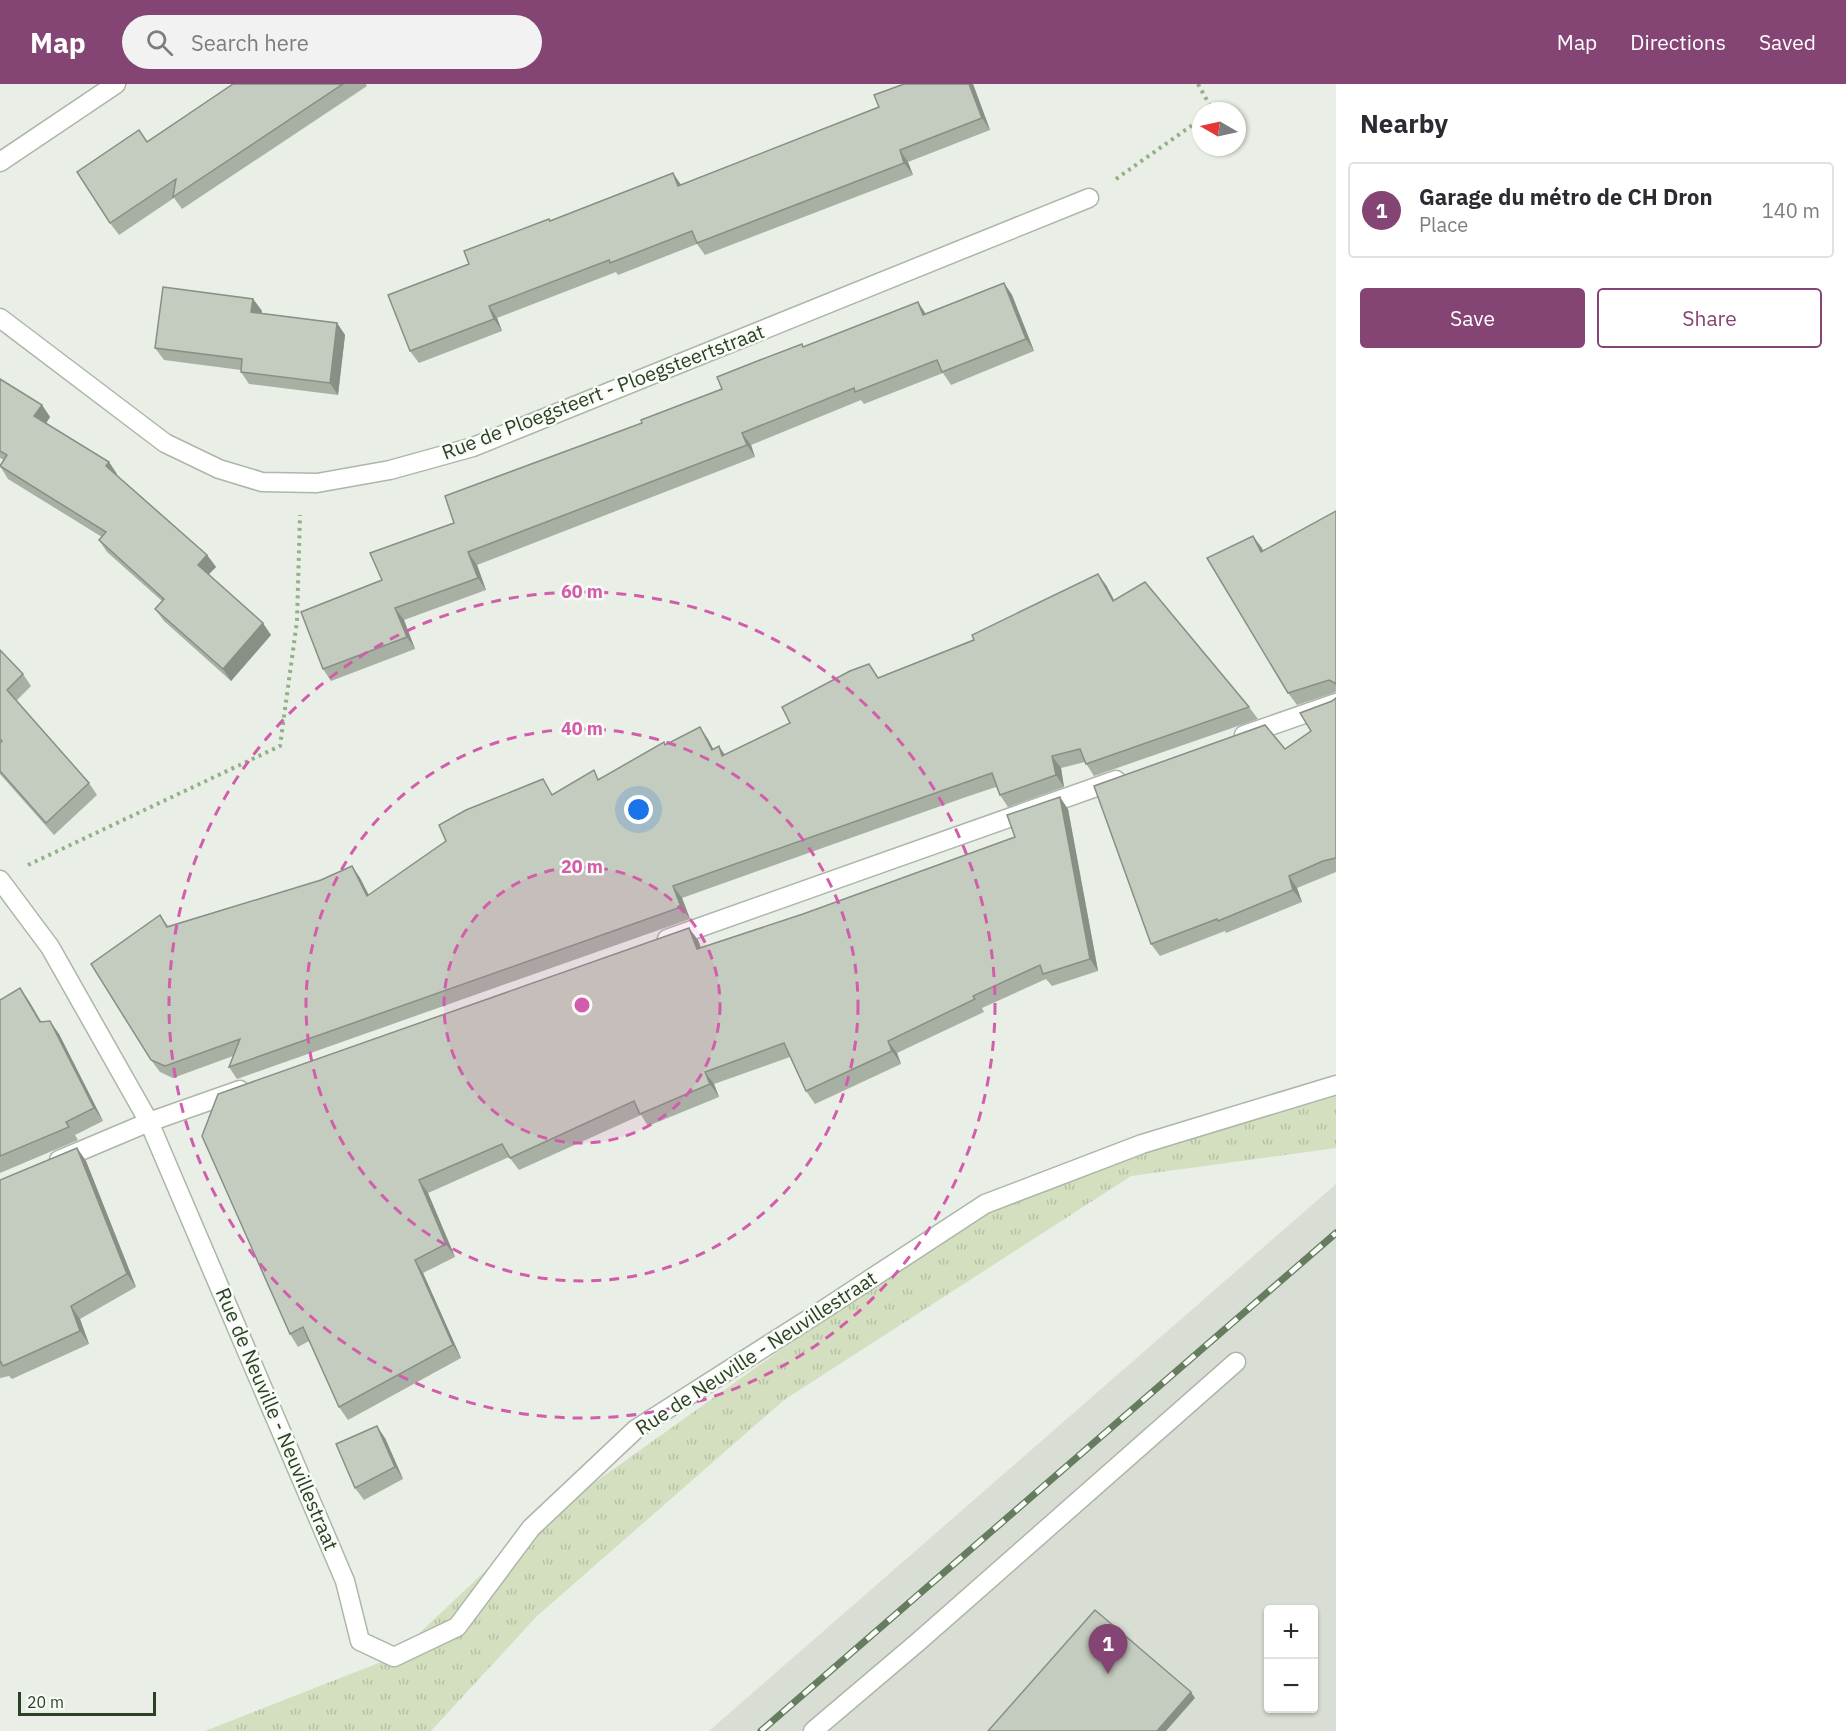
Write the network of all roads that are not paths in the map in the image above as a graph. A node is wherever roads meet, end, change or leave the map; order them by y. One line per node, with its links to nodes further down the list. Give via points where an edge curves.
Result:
1 (116, 84): 2 (street)
2 (0, 162)
3 (1089, 198): 4 (street, Rue de Ploegsteert - Ploegsteertstraat, via 473,447 390,471 317,483 262,482 219,470 165,443)
4 (0, 318)
5 (1336, 703): 6 (street)
6 (1226, 741)
7 (1137, 773): 9 (street)
8 (0, 880): 12 (street, Rue de Neuville - Neuvillestraat, via 50,947)
9 (655, 943)
10 (262, 1082): 12 (street)
11 (1336, 1085): 12 (street, Rue de Neuville - Neuvillestraat, via 1142,1144 985,1204 636,1429 531,1528 457,1627 394,1657 360,1641 337,1559)
12 (149, 1122): 13 (street)
13 (43, 1167)
14 (1236, 1362): 15 (street)
15 (813, 1731)

